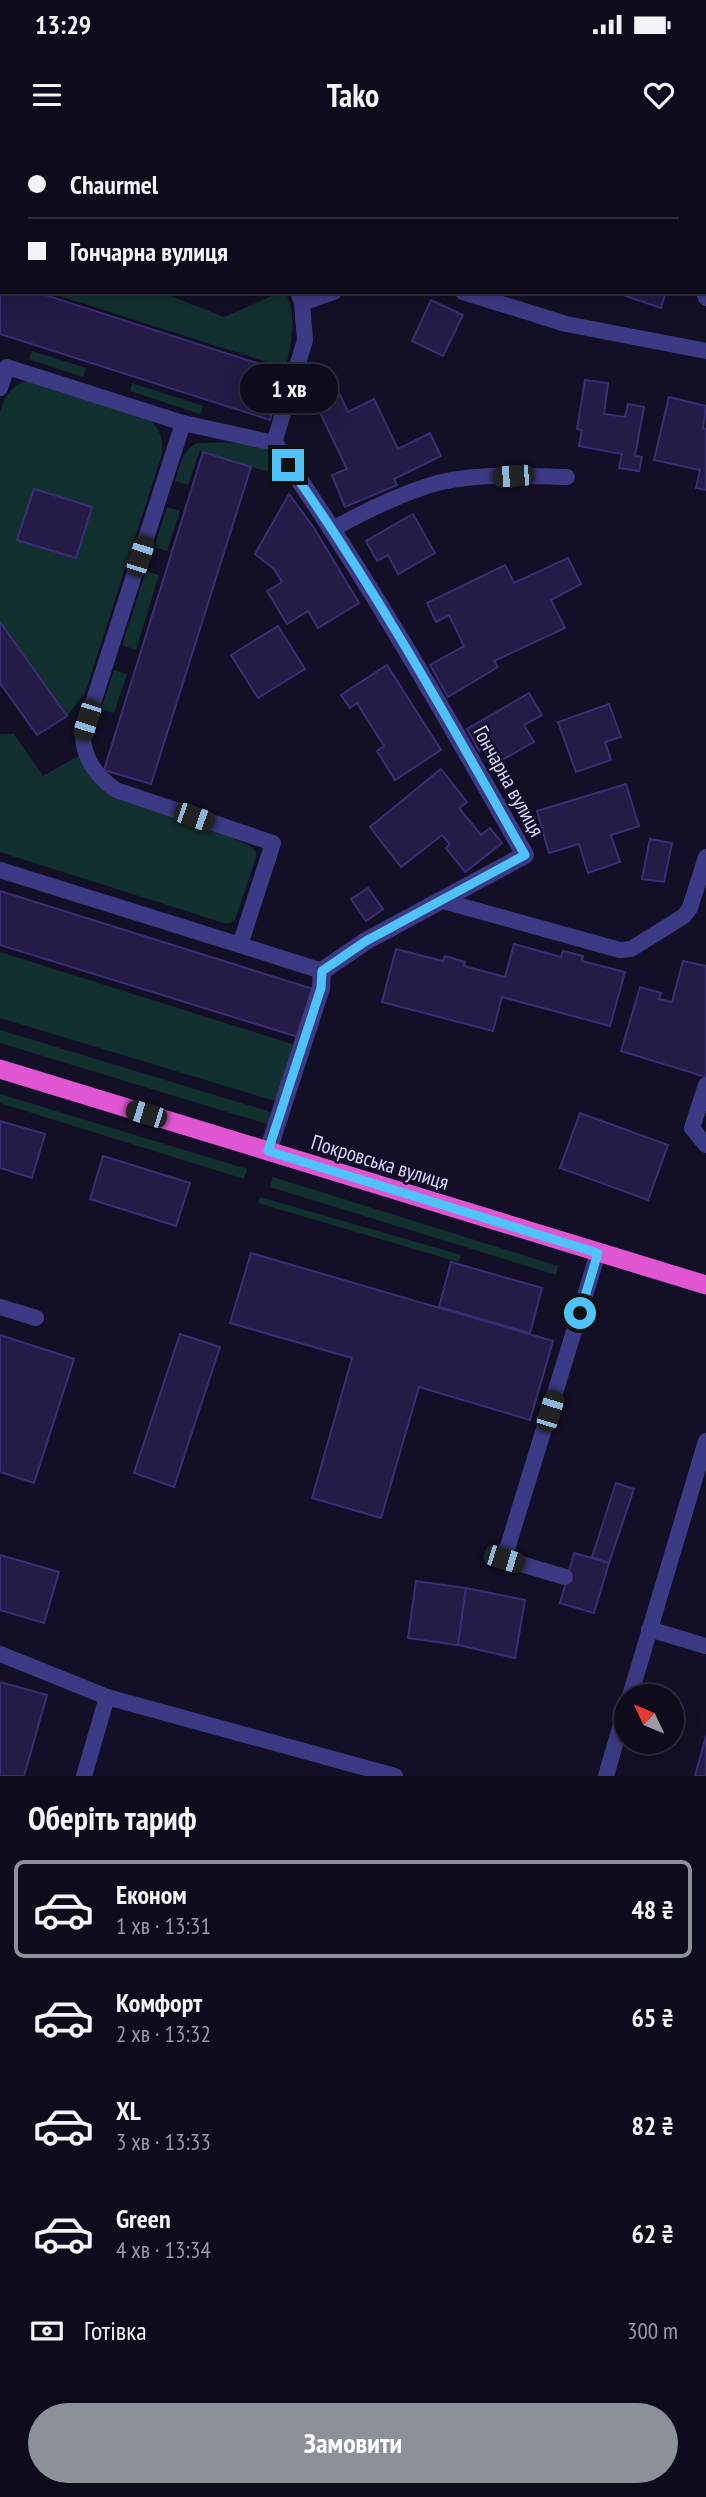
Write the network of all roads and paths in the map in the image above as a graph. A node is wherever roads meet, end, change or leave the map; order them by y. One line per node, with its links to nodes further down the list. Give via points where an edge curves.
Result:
1 (323, 294): 3 (lane)
2 (469, 294): 4 (lane, via 566,324)
3 (300, 298): 7 (lane, via 305,340)
4 (706, 351)
5 (0, 388): 6 (lane, via 7,367)
6 (183, 423): 7 (lane); 13 (lane, via 83,734 83,749 95,772 116,790 273,843)
7 (274, 443): 9 (street, Гончарна вулиця)
8 (567, 477): 9 (lane, via 513,476 428,486)
9 (333, 529): 12 (street, Гончарна вулиця, via 525,855)
10 (706, 858): 12 (lane, via 684,916 631,949 620,950)
11 (0, 870): 13 (lane)
12 (443, 901): 14 (street, Гончарна вулиця, via 366,941)
13 (240, 944): 14 (lane)
14 (322, 971): 18 (street, via 321,988)
15 (0, 1069): 18 (highway, Покровська вулиця)
16 (706, 1085): 17 (lane, via 692,1128)
17 (706, 1145)
18 (268, 1151): 19 (highway, Покровська вулиця)
19 (598, 1253): 20 (highway, Покровська вулиця); 24 (lane, via 504,1559)
20 (706, 1285)
21 (0, 1307): 22 (lane)
22 (36, 1318)
23 (706, 1441): 25 (lane)
24 (565, 1577)
25 (649, 1629): 26 (lane); 28 (lane)
26 (706, 1646)
27 (0, 1654): 29 (lane)
28 (633, 1684)
29 (107, 1697): 31 (lane); 32 (lane)
30 (614, 1748): 33 (lane)
31 (84, 1776)
32 (395, 1776)
33 (606, 1776)

